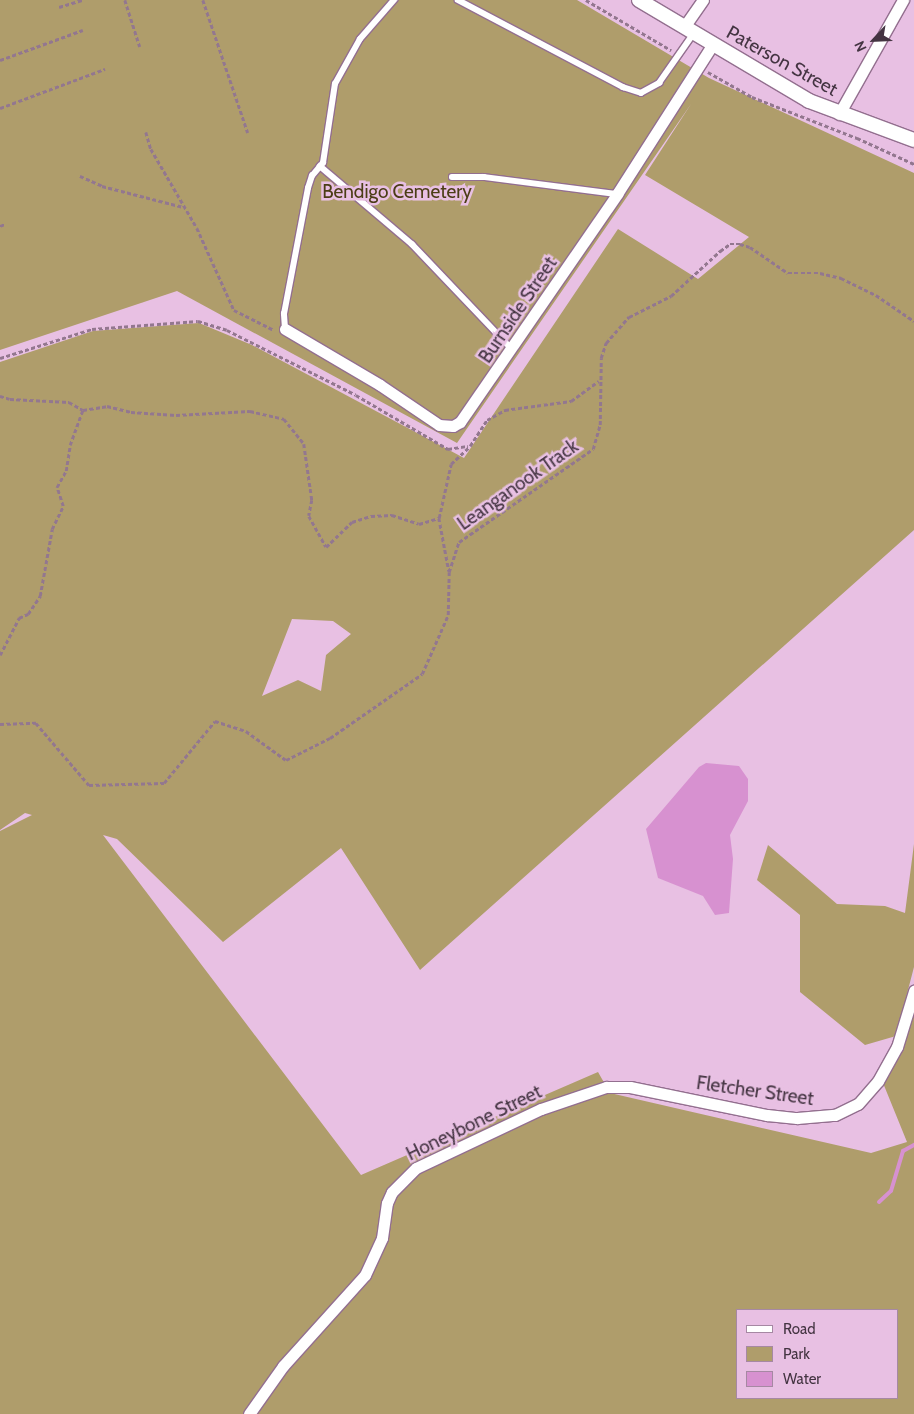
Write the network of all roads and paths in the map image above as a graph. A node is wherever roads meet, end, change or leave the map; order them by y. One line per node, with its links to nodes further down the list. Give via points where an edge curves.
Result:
1 (82, 0): 10 (path)
2 (125, 0): 14 (path)
3 (203, 0): 22 (path)
4 (394, 0): 25 (lane, via 360,39 341,69 335,84)
5 (458, 0): 15 (lane, via 641,93 654,88)
6 (586, 0): 15 (path)
7 (639, 0): 12 (street, Paterson Street)
8 (703, 0): 12 (street)
9 (903, 0): 20 (street)
10 (59, 7)
11 (83, 30): 16 (path)
12 (689, 30): 13 (street, Paterson Street); 15 (lane)
13 (713, 44): 17 (street, Burnside Street); 20 (street, Paterson Street, via 809,101)
14 (140, 48)
15 (680, 56)
16 (0, 60)
17 (698, 66): 24 (path, via 752,97); 28 (street, Burnside Street)
18 (105, 69): 19 (path)
19 (0, 108)
20 (839, 114): 23 (street, Paterson Street)
21 (146, 132): 29 (path, via 151,149)
22 (248, 133)
23 (914, 140)
24 (914, 164)
25 (320, 166): 33 (lane, via 308,188 284,314); 34 (lane, via 412,244)
26 (80, 176): 29 (path, via 102,186)
27 (452, 177): 28 (lane, via 484,176)
28 (617, 194): 34 (street, Burnside Street)
29 (184, 207): 33 (path, via 197,228 234,310 270,328)
30 (6, 224): 31 (path)
31 (0, 226)
32 (914, 320): 36 (path, Leanganook Track, via 876,295 840,278 820,273 788,273 750,247 730,244 672,296 629,317 617,327 600,358)
33 (285, 330): 34 (street, Burnside Street, via 446,427 467,416)
34 (512, 349)
35 (0, 358): 39 (path, via 92,329 198,321 227,330 356,395 448,450)
36 (599, 381): 39 (path, via 572,401 505,410 487,420); 41 (path, Leanganook Track, via 600,425 593,449 460,542)
37 (0, 396): 38 (path, via 69,402)
38 (83, 410): 40 (path, via 107,406 131,412 176,415 250,411 284,419 304,444 312,500 309,516 326,547 352,522 371,516 392,516 419,524); 42 (path, via 70,445 66,471 57,487 62,506 52,529 40,596 28,614 19,618)
39 (470, 446): 40 (path, via 451,464)
40 (439, 518): 41 (path)
41 (449, 572): 43 (path, Leanganook Track, via 448,615 422,674 330,738 286,760 246,731 216,721 164,783 89,785 36,723)
42 (0, 655)
43 (0, 724)
44 (914, 991): 45 (street, Fletcher Street, via 897,1047 878,1081 858,1104 834,1115 804,1118 766,1114 630,1087)
45 (606, 1086): 46 (street, Honeybone Street, via 541,1109 436,1157 404,1177 387,1203 382,1238 365,1275 283,1366)
46 (249, 1414)

